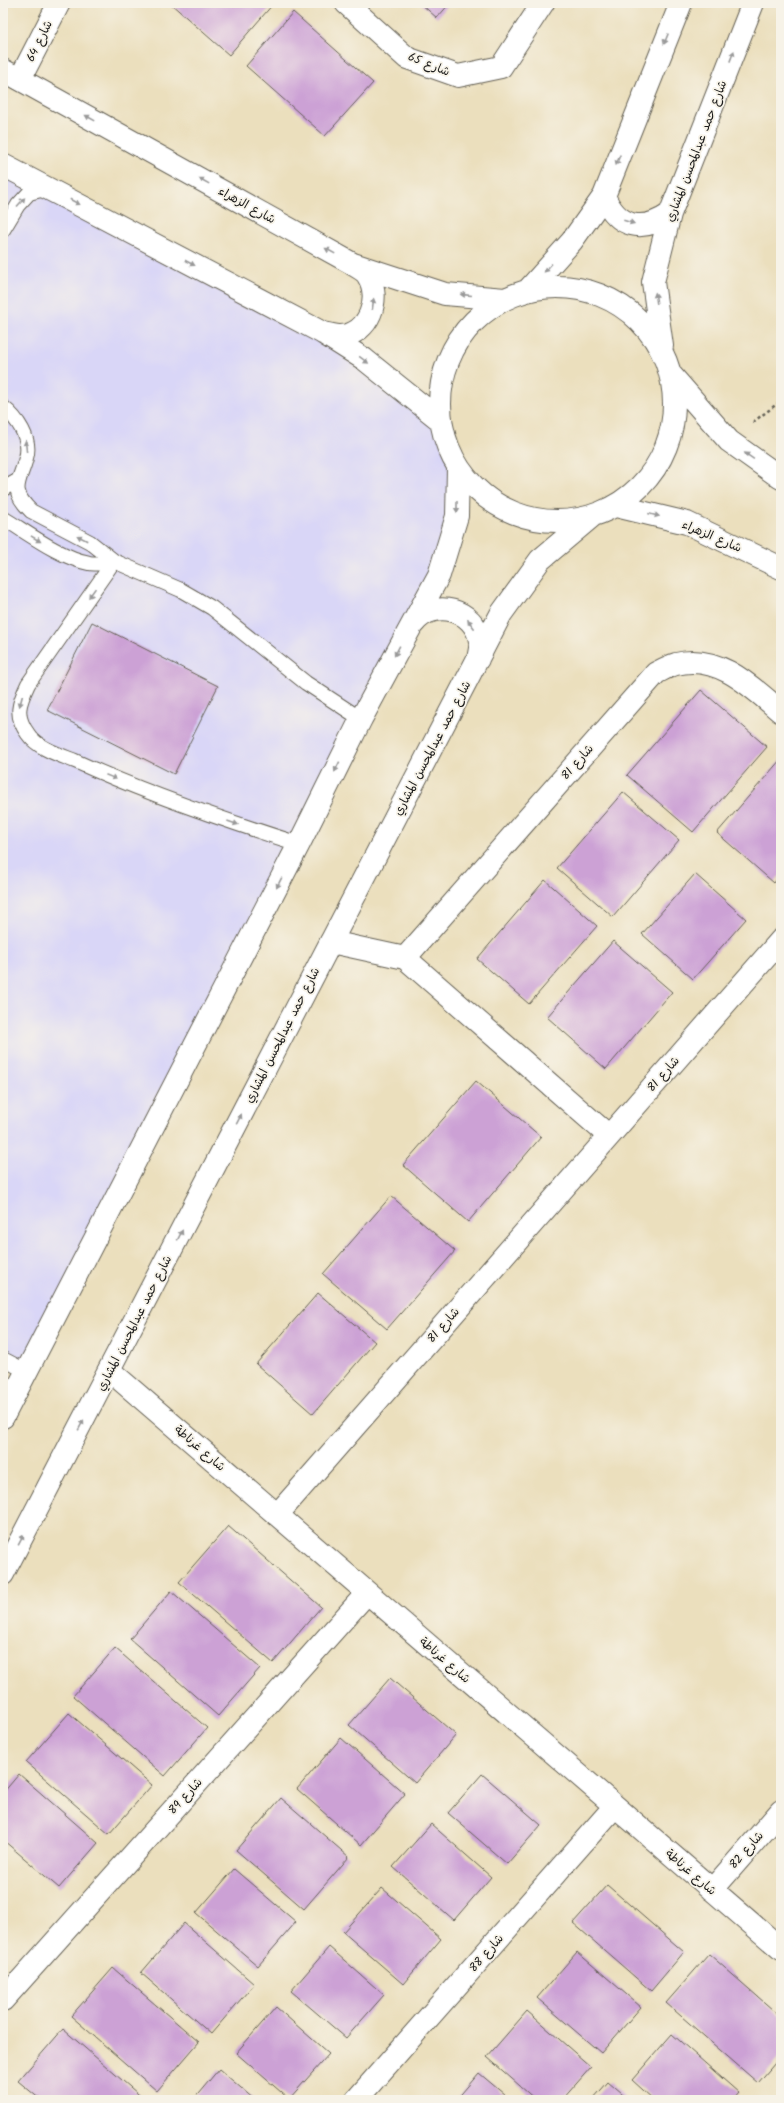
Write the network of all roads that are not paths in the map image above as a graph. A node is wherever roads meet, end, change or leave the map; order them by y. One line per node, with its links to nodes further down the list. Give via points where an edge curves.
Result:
1 (59, 3): 6 (street, شارع 64)
2 (346, 3): 3 (street, شارع 65, via 407,58 458,76 500,67)
3 (543, 3)
4 (681, 3): 9 (street, one-way to 9)
5 (753, 3): 10 (street, شارع حمد عبدالمحسن المشاري, one-way to 5)
6 (12, 74): 12 (street, شارع الزهراء, one-way to 6)
7 (3, 165): 8 (street)
8 (49, 188): 11 (lane, one-way to 8, via 18,205 29,194); 15 (street, one-way to 15)
9 (604, 196): 10 (street, one-way to 10, via 610,209 619,219 632,224 659,222); 13 (street, one-way to 13, via 572,241)
10 (670, 214): 16 (street, شارع حمد عبدالمحسن المشاري, one-way to 10, via 653,282)
11 (3, 230)
12 (353, 264): 14 (street, شارع الزهراء, one-way to 12, via 445,294); 15 (street, one-way to 12, via 342,336 360,328 372,313 375,294 368,276)
13 (528, 290): 14 (street); 16 (street, via 552,286 588,290 622,305 649,329)
14 (505, 299): 19 (street, via 483,312 462,333 448,360 440,389)
15 (323, 333): 19 (street, one-way to 19, via 364,359)
16 (663, 351): 17 (street)
17 (672, 376): 21 (street, one-way to 17, via 729,441); 24 (street, via 675,402 671,434 659,464 638,490)
18 (3, 408): 22 (lane, one-way to 18, via 27,457 26,442 14,417)
19 (440, 420): 20 (street, via 446,445)
20 (458, 468): 25 (street, via 485,498 522,517 563,522); 29 (street, one-way to 29, via 457,516 440,575)
21 (781, 478)
22 (17, 481): 23 (lane); 27 (lane, one-way to 22, via 90,542 31,511 23,504 17,490)
23 (3, 489)
24 (616, 506): 25 (street); 28 (street, شارع الزهراء, one-way to 28, via 687,523)
25 (591, 517): 30 (street, شارع حمد عبدالمحسن المشاري, via 540,560 501,614)
26 (3, 518): 27 (lane, one-way to 27, via 79,561 90,564)
27 (114, 561): 32 (lane, via 181,590 212,608 306,683); 33 (lane, one-way to 33, via 28,684 20,701 19,718 28,736 44,747 106,776 198,811)
28 (781, 568)
29 (407, 632): 30 (street, one-way to 29, via 480,641 475,629 472,623 457,611 438,608 420,616); 32 (street, one-way to 32)
30 (478, 660): 35 (street, شارع حمد عبدالمحسن المشاري)
31 (781, 712): 36 (street, شارع 81, via 742,678 718,667 695,662 676,664 656,673)
32 (360, 719): 33 (street, one-way to 33)
33 (299, 844): 40 (street, one-way to 40)
34 (781, 940): 37 (street, شارع 81)
35 (330, 942): 36 (street); 39 (street, شارع حمد عبدالمحسن المشاري, one-way to 35)
36 (405, 958): 37 (street)
37 (609, 1136): 42 (street, شارع 81)
38 (3, 1359): 40 (lane)
39 (109, 1370): 42 (street, شارع غرناطة); 43 (street, شارع حمد عبدالمحسن المشاري, one-way to 39)
40 (26, 1371): 41 (street)
41 (3, 1417)
42 (277, 1515): 44 (street, شارع غرناطة)
43 (3, 1574)
44 (367, 1593): 45 (street, شارع غرناطة); 49 (street, شارع 89)
45 (615, 1806): 47 (street, شارع غرناطة); 50 (street, شارع 88)
46 (781, 1811): 47 (street, شارع 82)
47 (712, 1890): 48 (street, شارع غرناطة)
48 (781, 1949)
49 (3, 2000)
50 (356, 2100)

